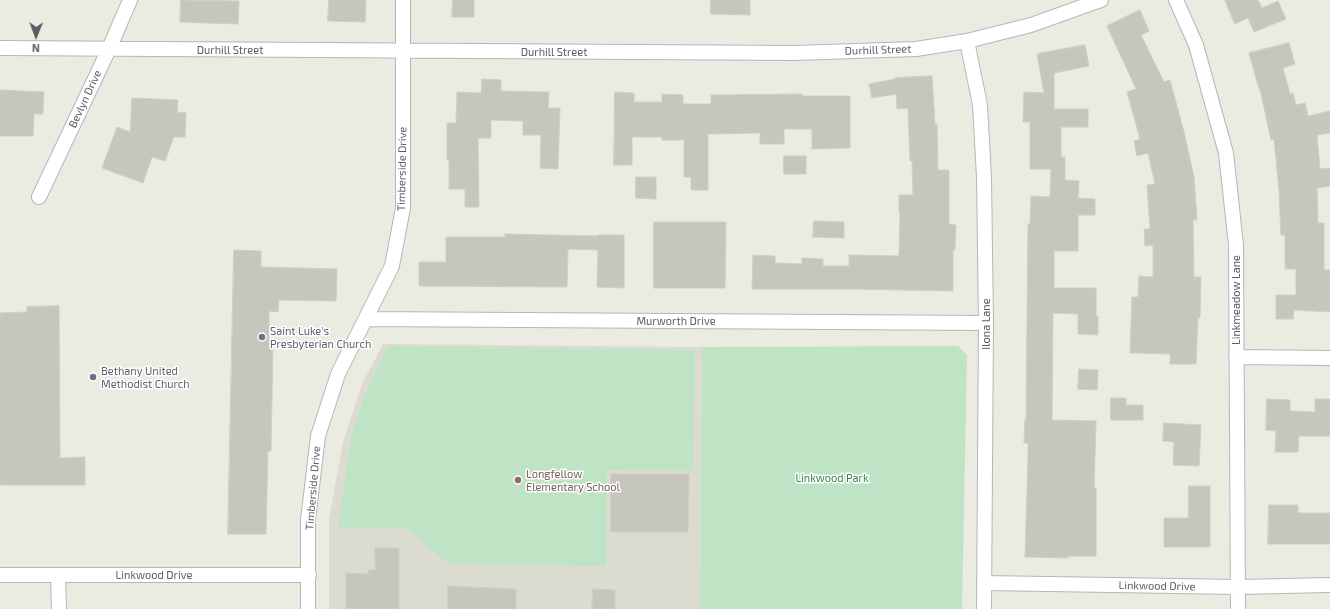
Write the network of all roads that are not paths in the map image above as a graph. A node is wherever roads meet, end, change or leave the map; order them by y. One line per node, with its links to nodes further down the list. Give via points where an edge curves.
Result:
1 (130, 0): 7 (street, Bevlyn Drive)
2 (403, 0): 8 (street, Timberside Drive)
3 (1101, 0): 5 (street, Durhill Street, via 1031,25)
4 (1176, 0): 12 (street, Linkmeadow Lane, via 1196,45 1226,153 1236,245)
5 (967, 41): 8 (street, Durhill Street, via 916,49 795,53); 11 (street, Ilona Lane, via 980,105 984,177)
6 (0, 48): 7 (street, Durhill Street)
7 (109, 49): 8 (street, Durhill Street); 9 (street, Bevlyn Drive)
8 (402, 51): 10 (street, Timberside Drive, via 403,208 392,266)
9 (39, 196)
10 (366, 319): 11 (street, Murworth Drive); 16 (street, Timberside Drive, via 338,374 318,436 308,520)
11 (986, 323): 17 (street, Ilona Lane)
12 (1236, 357): 13 (street); 19 (street, Linkmeadow Lane)
13 (1330, 358)
14 (0, 574): 15 (street, Linkwood Drive)
15 (58, 575): 16 (street, Linkwood Drive); 20 (street)
16 (309, 575): 21 (street, Timberside Drive)
17 (984, 584): 19 (street, Linkwood Drive); 22 (street, Ilona Lane)
18 (1330, 586): 19 (street, Linkwood Drive)
19 (1239, 587): 23 (street, Linkmeadow Lane)
20 (59, 609)
21 (308, 609)
22 (984, 609)
23 (1238, 609)

